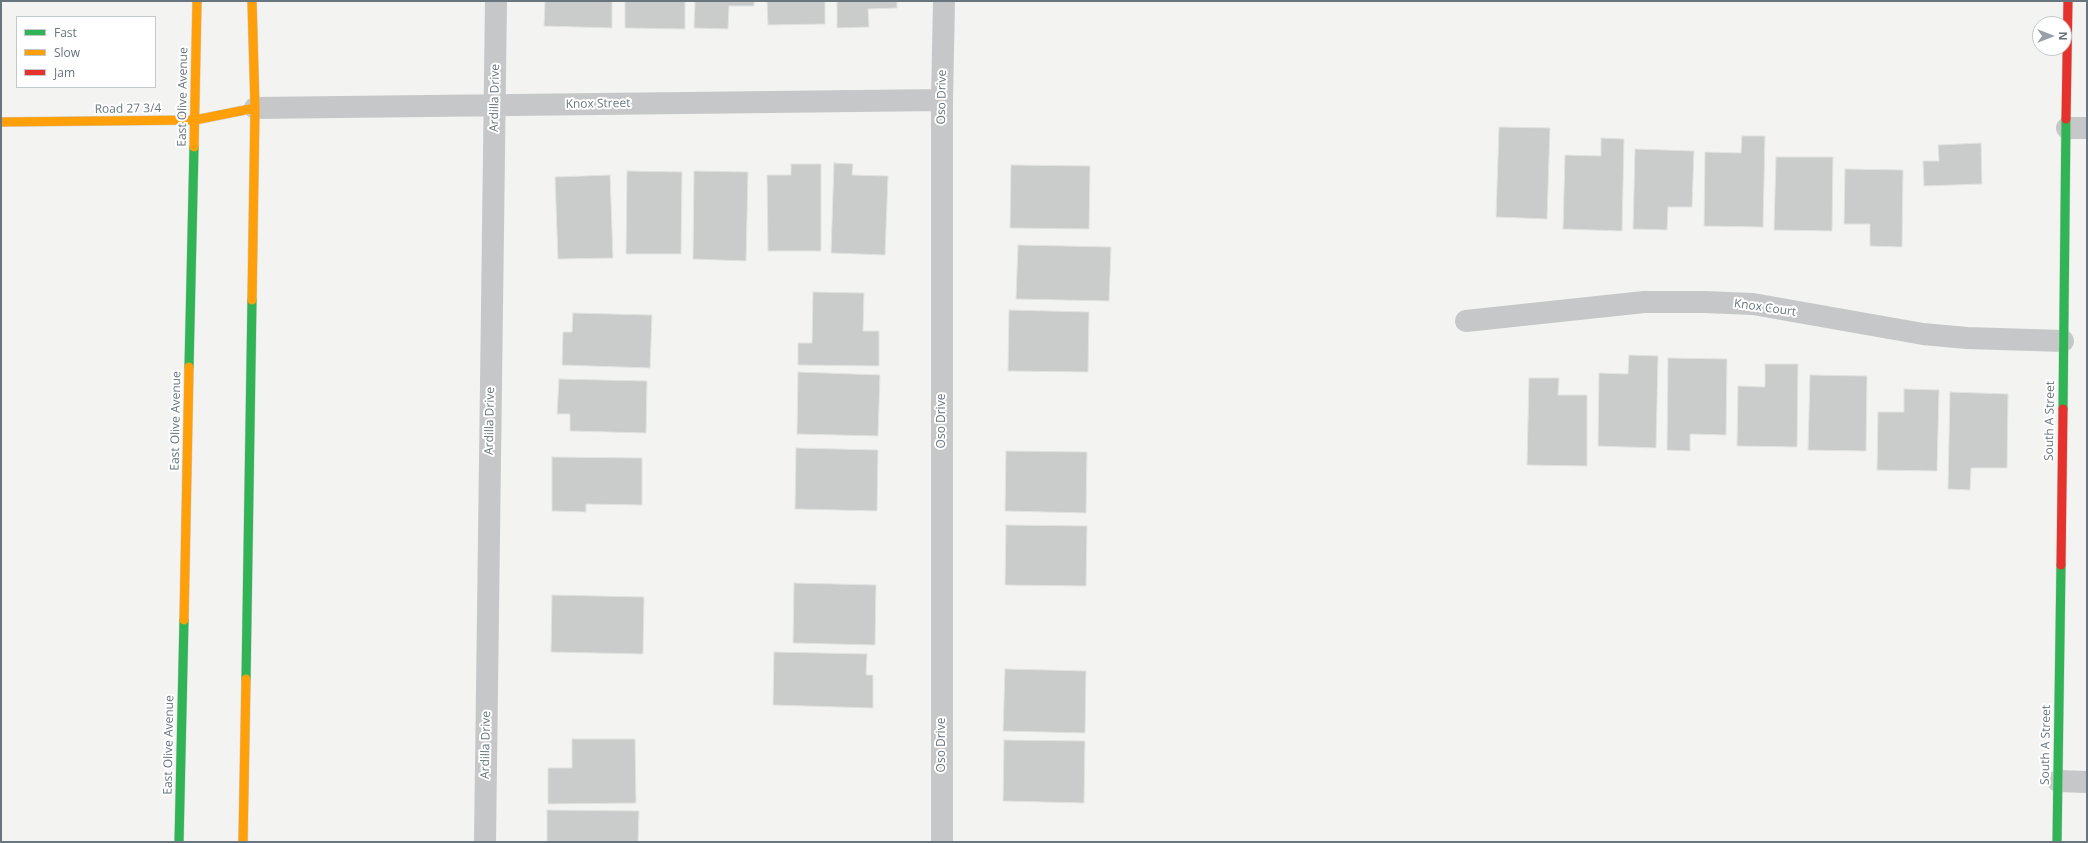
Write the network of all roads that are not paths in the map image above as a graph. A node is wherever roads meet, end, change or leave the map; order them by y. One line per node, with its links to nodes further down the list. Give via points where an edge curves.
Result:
1 (196, 1): 9 (street, East Olive Avenue)
2 (252, 1): 8 (street)
3 (496, 1): 7 (street, Ardilla Drive)
4 (944, 1): 6 (street, Oso Drive)
5 (2068, 1): 11 (street, South A Street)
6 (942, 100): 7 (street, Knox Street); 19 (street, Oso Drive)
7 (494, 105): 8 (street, Knox Street); 18 (street, Ardilla Drive)
8 (255, 108): 9 (street, Road 27 3/4); 17 (street)
9 (195, 120): 10 (street, Road 27 3/4); 16 (street, East Olive Avenue)
10 (1, 122)
11 (2077, 128): 13 (street, South A Street)
12 (1466, 321): 13 (street, Knox Court, via 1644,302 1704,302 1753,304 1923,334)
13 (2063, 341): 14 (street, South A Street)
14 (2058, 781): 15 (street); 20 (street, South A Street)
15 (2087, 782)
16 (179, 842)
17 (243, 842)
18 (485, 842)
19 (942, 842)
20 (2057, 842)

